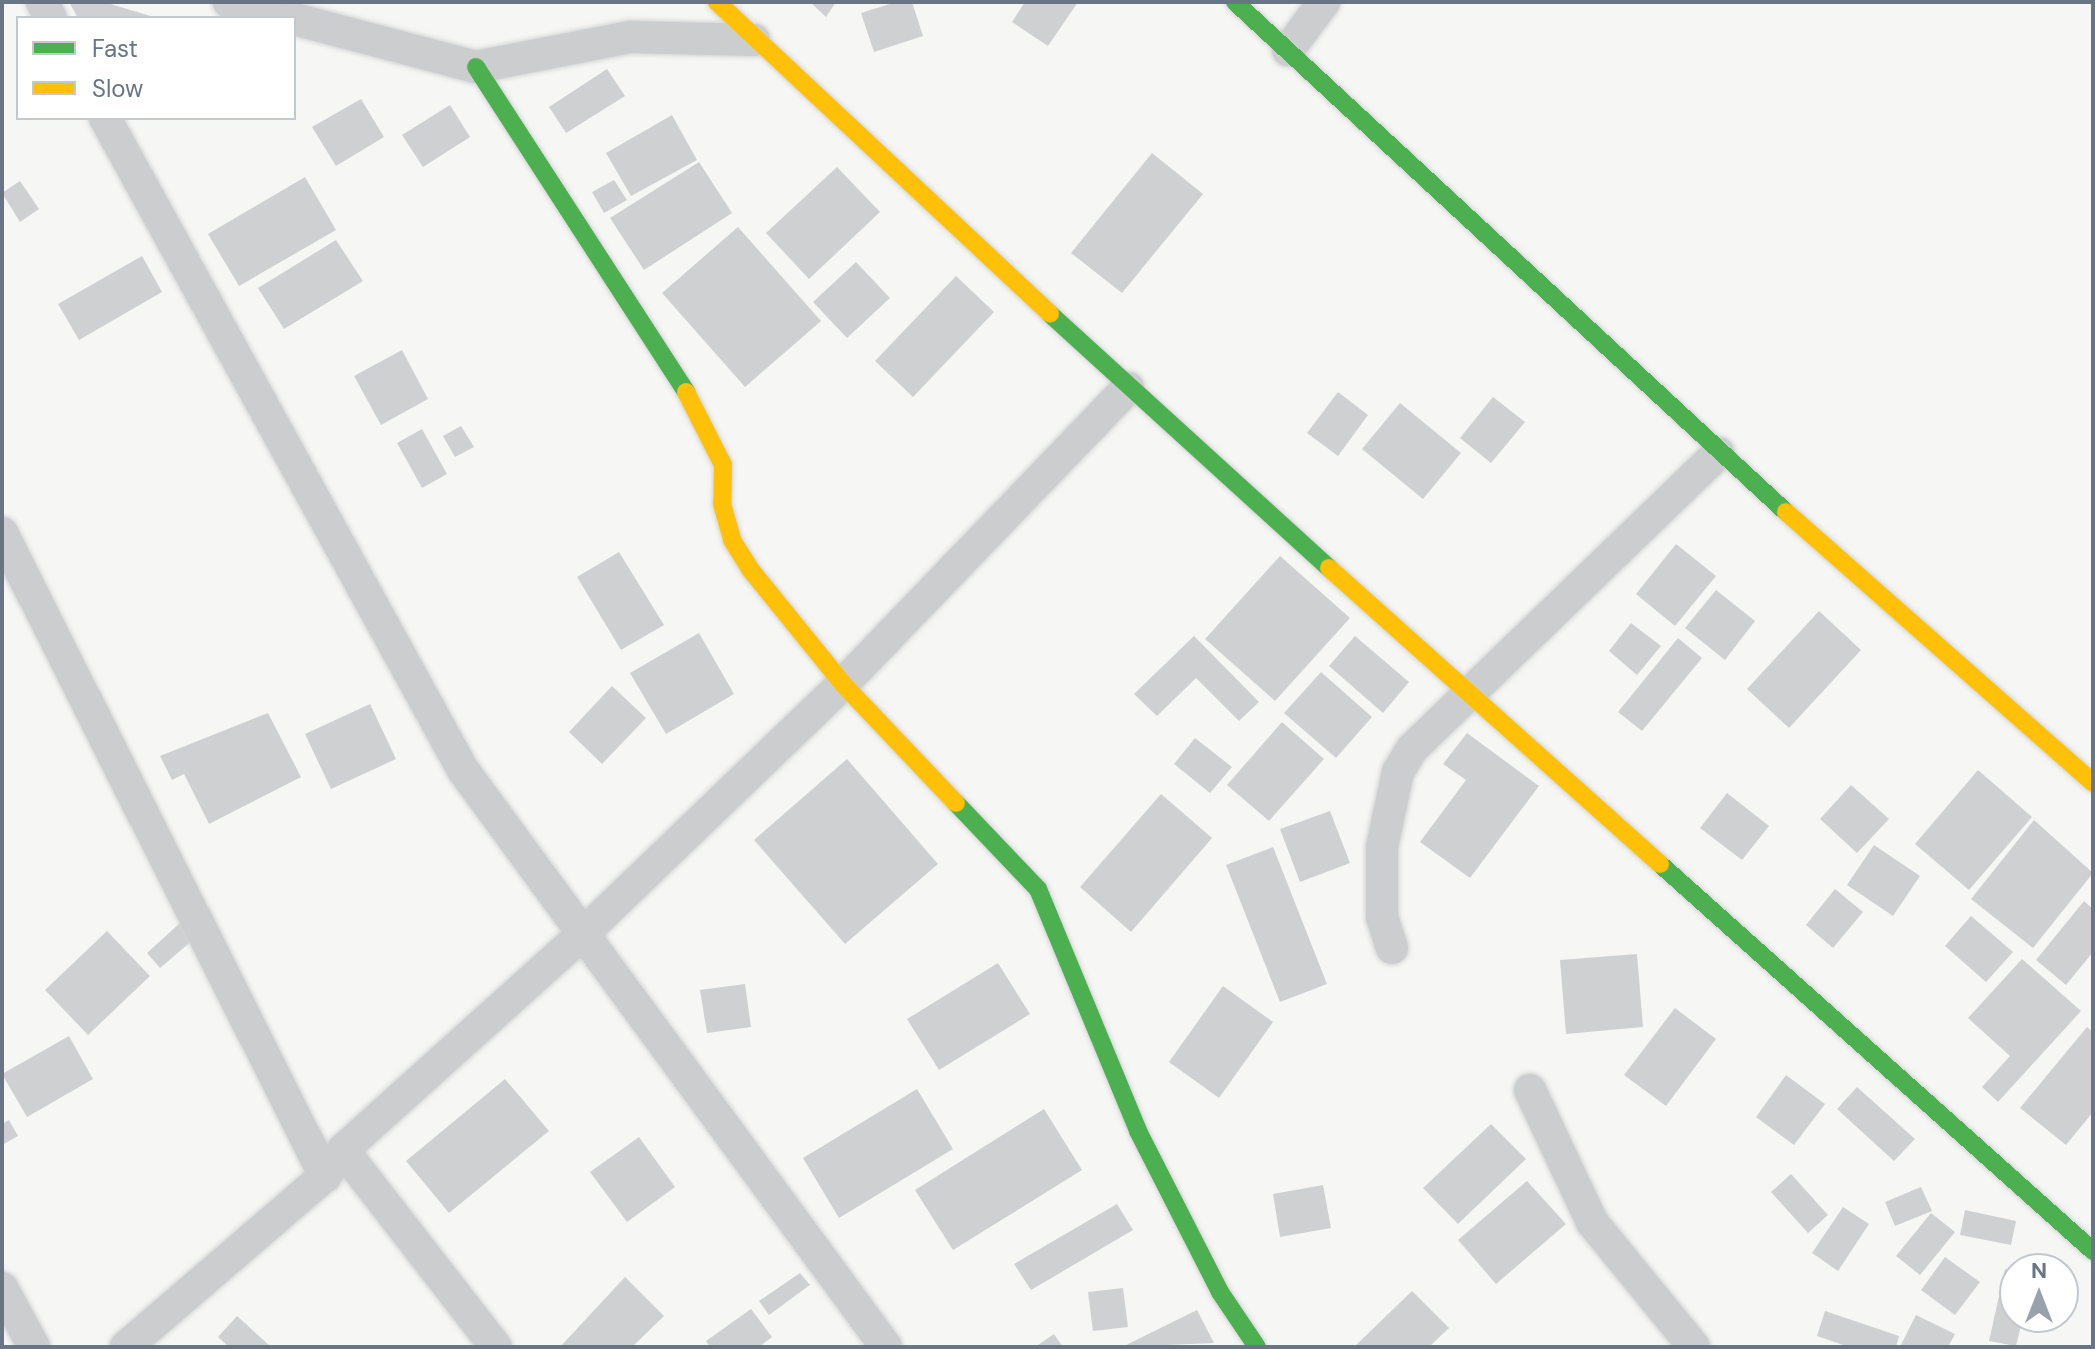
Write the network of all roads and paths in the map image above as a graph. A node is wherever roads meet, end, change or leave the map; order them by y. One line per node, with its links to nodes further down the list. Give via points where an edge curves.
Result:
1 (229, 2): 5 (street)
2 (717, 2): 7 (street)
3 (1235, 2): 8 (street)
4 (1324, 2): 8 (street)
5 (281, 16)
6 (296, 20): 9 (street)
7 (754, 40): 9 (street, via 630,37); 11 (street)
8 (1288, 50): 12 (street)
9 (476, 67): 14 (street, via 709,427 723,465 722,504 732,540)
10 (106, 120): 17 (street, via 463,770)
11 (1128, 388): 14 (street); 15 (street)
12 (1719, 453): 15 (street); 16 (street)
13 (2, 533): 20 (street)
14 (843, 684): 17 (street); 27 (street, via 1038,889 1138,1131 1220,1292)
15 (1469, 694): 18 (street, via 1412,749 1398,772 1387,809 1381,883); 21 (street)
16 (2093, 783)
17 (585, 932): 20 (street); 26 (street)
18 (1392, 948)
19 (1530, 1090): 28 (street, via 1592,1222)
20 (334, 1163): 24 (street); 25 (street)
21 (2093, 1251)
22 (2, 1288): 23 (street)
23 (34, 1347)
24 (126, 1347)
25 (496, 1347)
26 (886, 1347)
27 (1257, 1347)
28 (1694, 1347)

